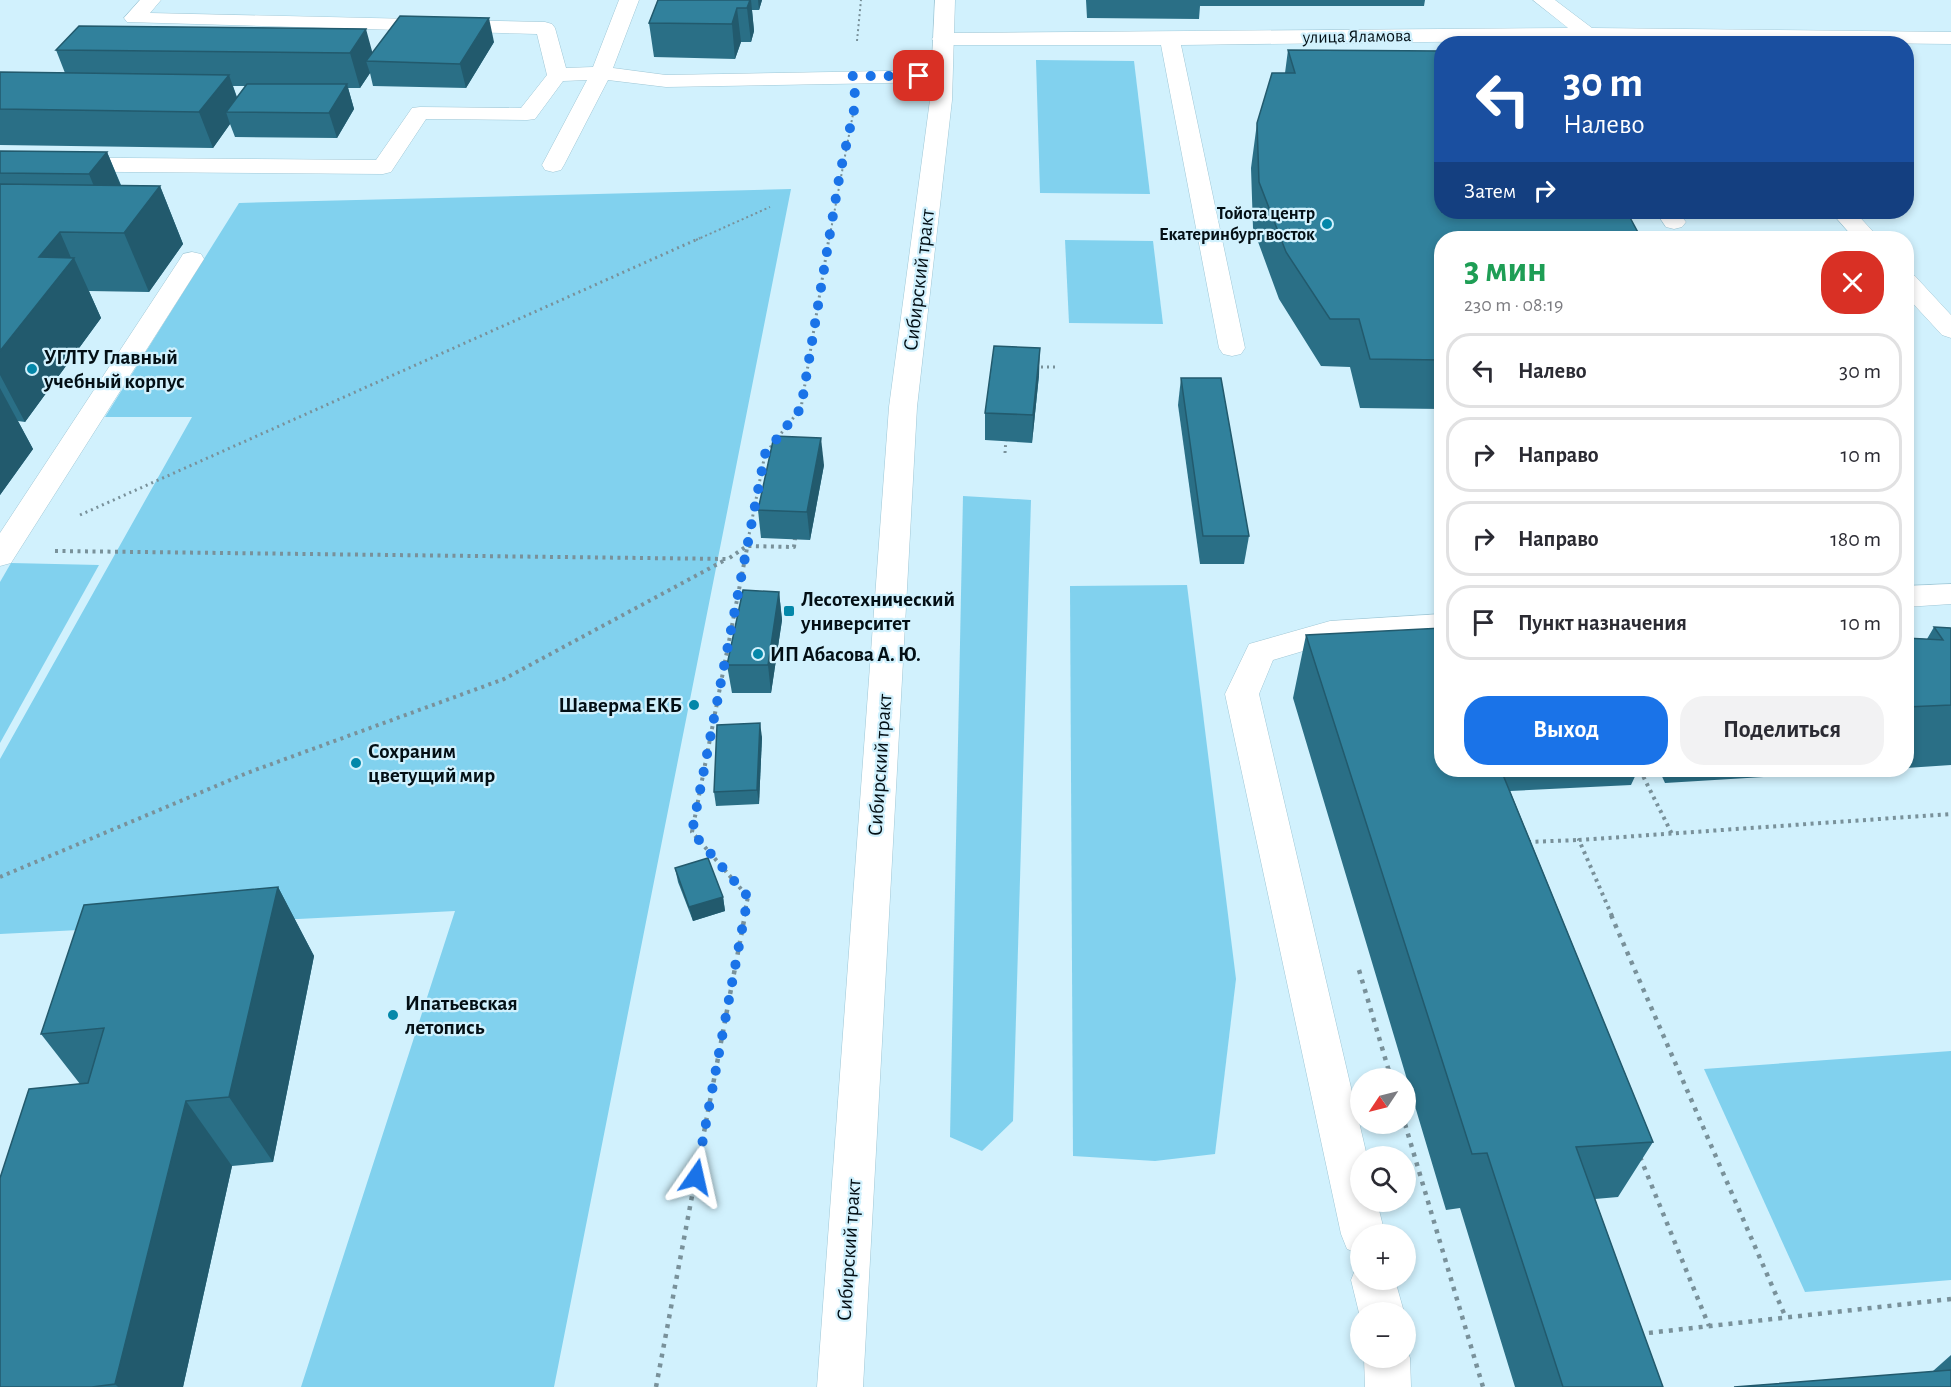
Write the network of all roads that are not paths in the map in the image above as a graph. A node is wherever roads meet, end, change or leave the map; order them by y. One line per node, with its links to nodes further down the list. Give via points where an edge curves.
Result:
1 (151, 0): 12 (main road, via 134,18 545,28)
2 (629, 0): 11 (main road)
3 (945, 0): 8 (main road, Сибирский тракт)
4 (1543, 0): 5 (main road)
5 (1590, 36)
6 (1914, 38): 7 (main road, улица Яламова)
7 (1951, 38)
8 (942, 39): 9 (main road, улица Яламова); 13 (main road, Сибирский тракт)
9 (1170, 39): 10 (main road, улица Яламова); 21 (main road)
10 (1434, 39)
11 (601, 74): 12 (main road); 13 (main road, via 666,81); 15 (main road)
12 (557, 75): 14 (main road, via 527,114 420,113 383,167)
13 (942, 76): 28 (main road, Сибирский тракт, via 903,407)
14 (0, 164)
15 (553, 165)
16 (1849, 219): 17 (main road)
17 (1861, 231)
18 (192, 259): 22 (main road)
19 (1914, 290): 20 (main road)
20 (1951, 330)
21 (1232, 348)
22 (1, 552)
23 (1951, 594): 24 (main road)
24 (1914, 596)
25 (1434, 626): 26 (main road, via 1330,632 1260,652 1242,694)
26 (1361, 1224)
27 (1387, 1368): 29 (main road)
28 (840, 1387)
29 (1388, 1387)

